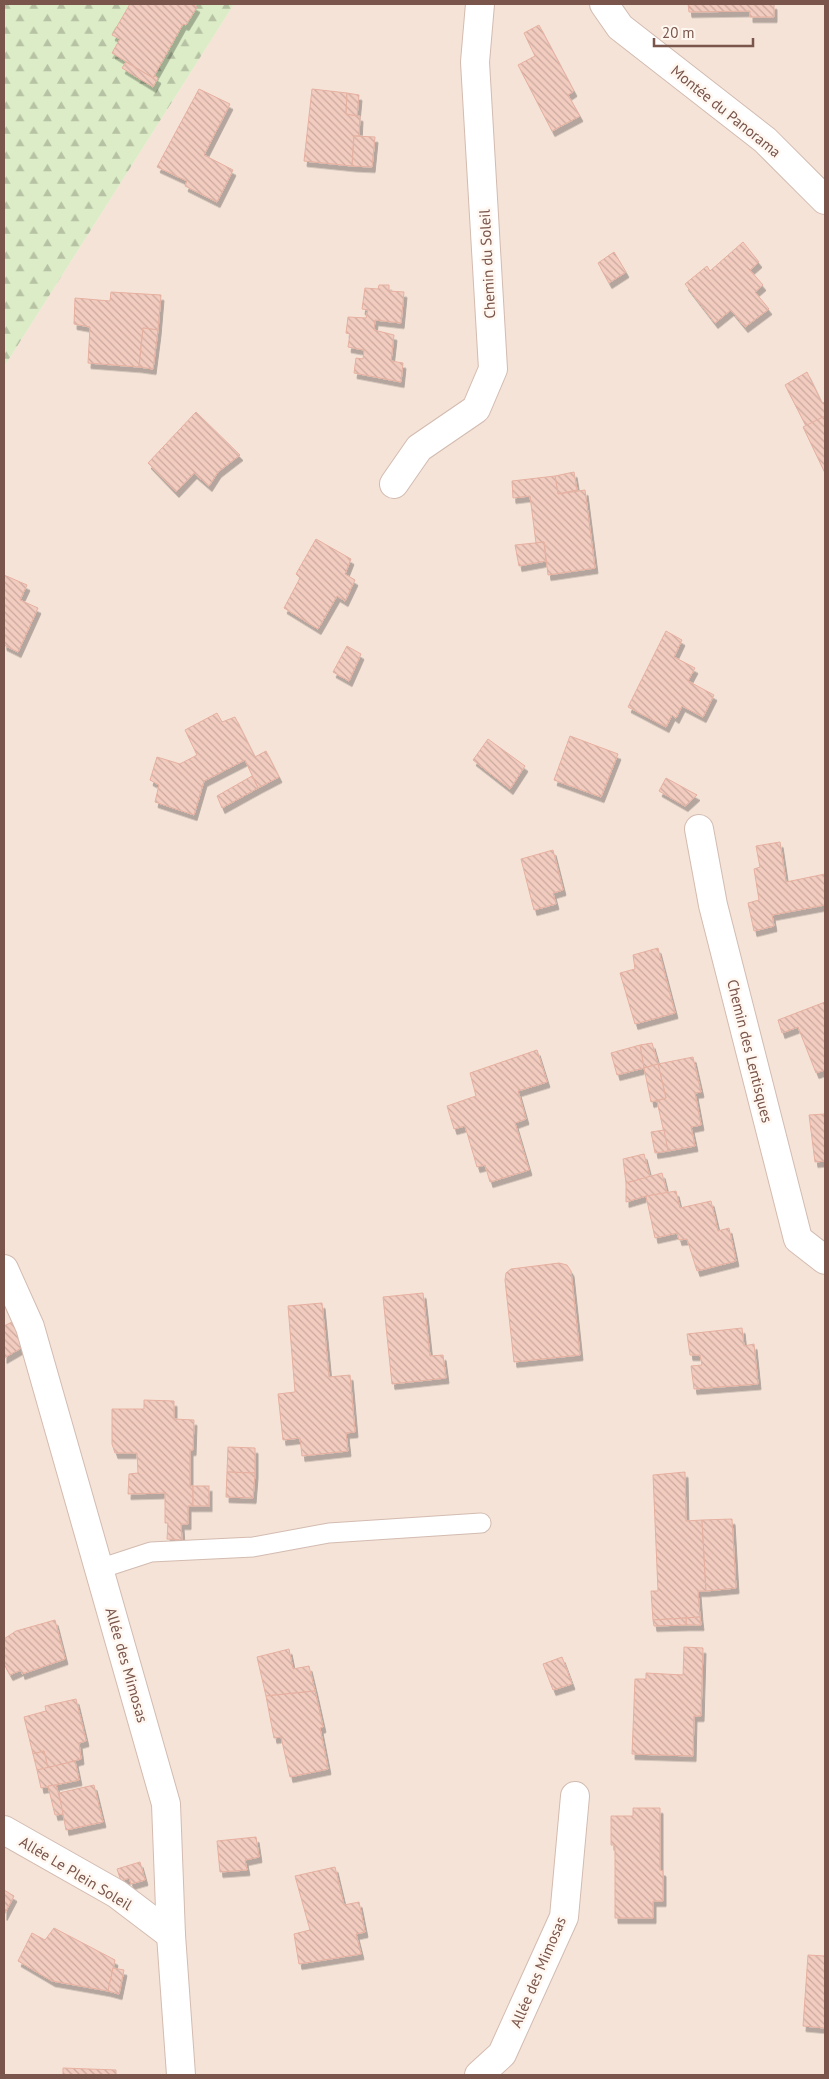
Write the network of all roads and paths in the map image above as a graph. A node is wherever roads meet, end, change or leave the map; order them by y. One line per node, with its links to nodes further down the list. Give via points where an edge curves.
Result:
1 (480, 4): 4 (street, Chemin du Soleil, via 475,62 493,369 476,409 419,448)
2 (604, 4): 3 (street, Montée du Panorama, via 620,27 765,140)
3 (825, 200)
4 (394, 484)
5 (699, 829): 6 (street, Chemin des Lentisques, via 713,905 798,1239)
6 (825, 1260)
7 (4, 1269): 9 (street, Allée des Mimosas, via 30,1327)
8 (482, 1523): 9 (lane, via 329,1532 253,1547 151,1552)
9 (99, 1569): 12 (street, Allée des Mimosas, via 166,1804)
10 (575, 1796): 14 (street, Allée des Mimosas, via 564,1917 502,2054)
11 (4, 1830): 12 (street, Allée Le Plein Soleil, via 117,1894)
12 (171, 1935): 13 (street, Allée des Mimosas)
13 (181, 2075)
14 (479, 2075)

